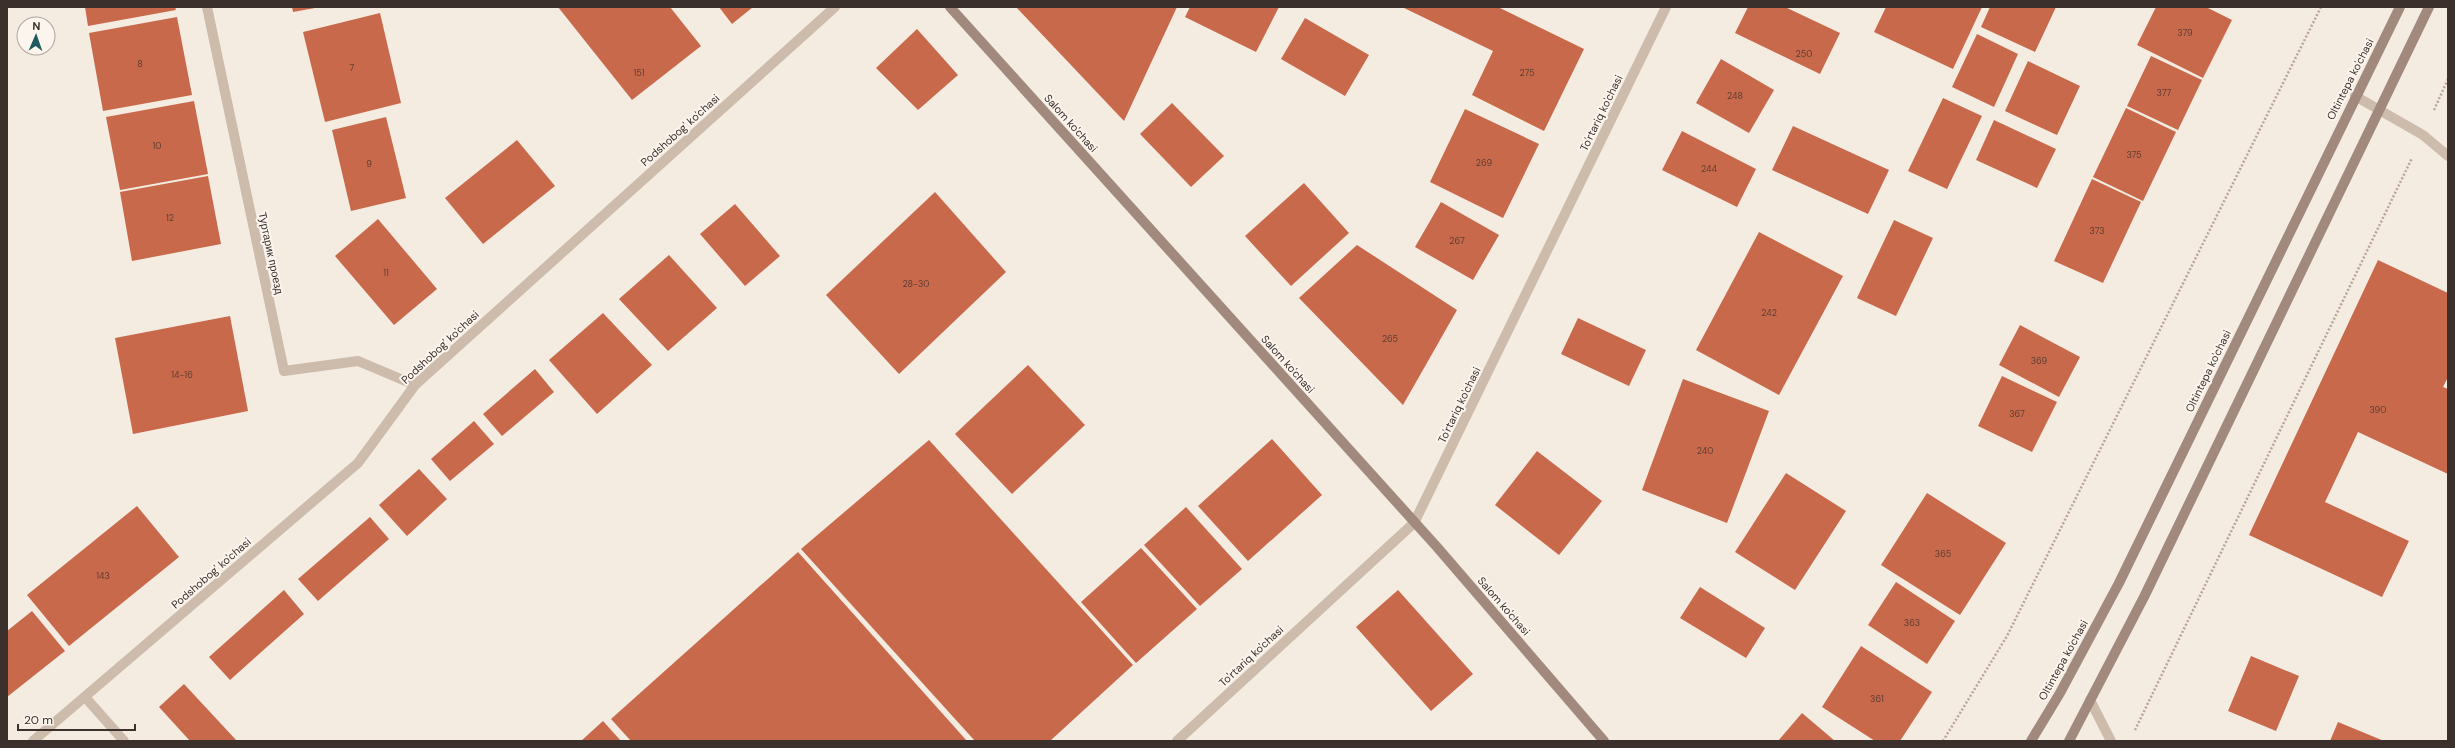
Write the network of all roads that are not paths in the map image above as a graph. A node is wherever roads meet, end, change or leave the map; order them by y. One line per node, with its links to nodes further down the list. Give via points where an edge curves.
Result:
1 (207, 7): 10 (street, Туртарик проезд, via 284,371 358,361)
2 (835, 7): 10 (street, Podshobog' ko'chasi)
3 (950, 7): 11 (main road, Salom ko'chasi)
4 (1666, 7): 11 (street, To'rtariq ko'chasi)
5 (2400, 7): 7 (main road, Oltintepa ko'chasi)
6 (2428, 7): 8 (main road)
7 (2355, 96): 8 (street); 18 (main road, Oltintepa ko'chasi, via 2119,583)
8 (2379, 108): 9 (street, via 2423,134); 13 (main road, via 2144,597)
9 (2448, 156)
10 (415, 385): 12 (street, Podshobog' ko'chasi, via 358,462)
11 (1414, 523): 16 (street, To'rtariq ko'chasi); 17 (main road, Salom ko'chasi)
12 (85, 698): 14 (street, Podshobog' ko'chasi); 15 (street)
13 (2090, 700): 19 (main road); 20 (street)
14 (33, 741)
15 (124, 741)
16 (1177, 741)
17 (1604, 741)
18 (2031, 741)
19 (2069, 741)
20 (2111, 741)

